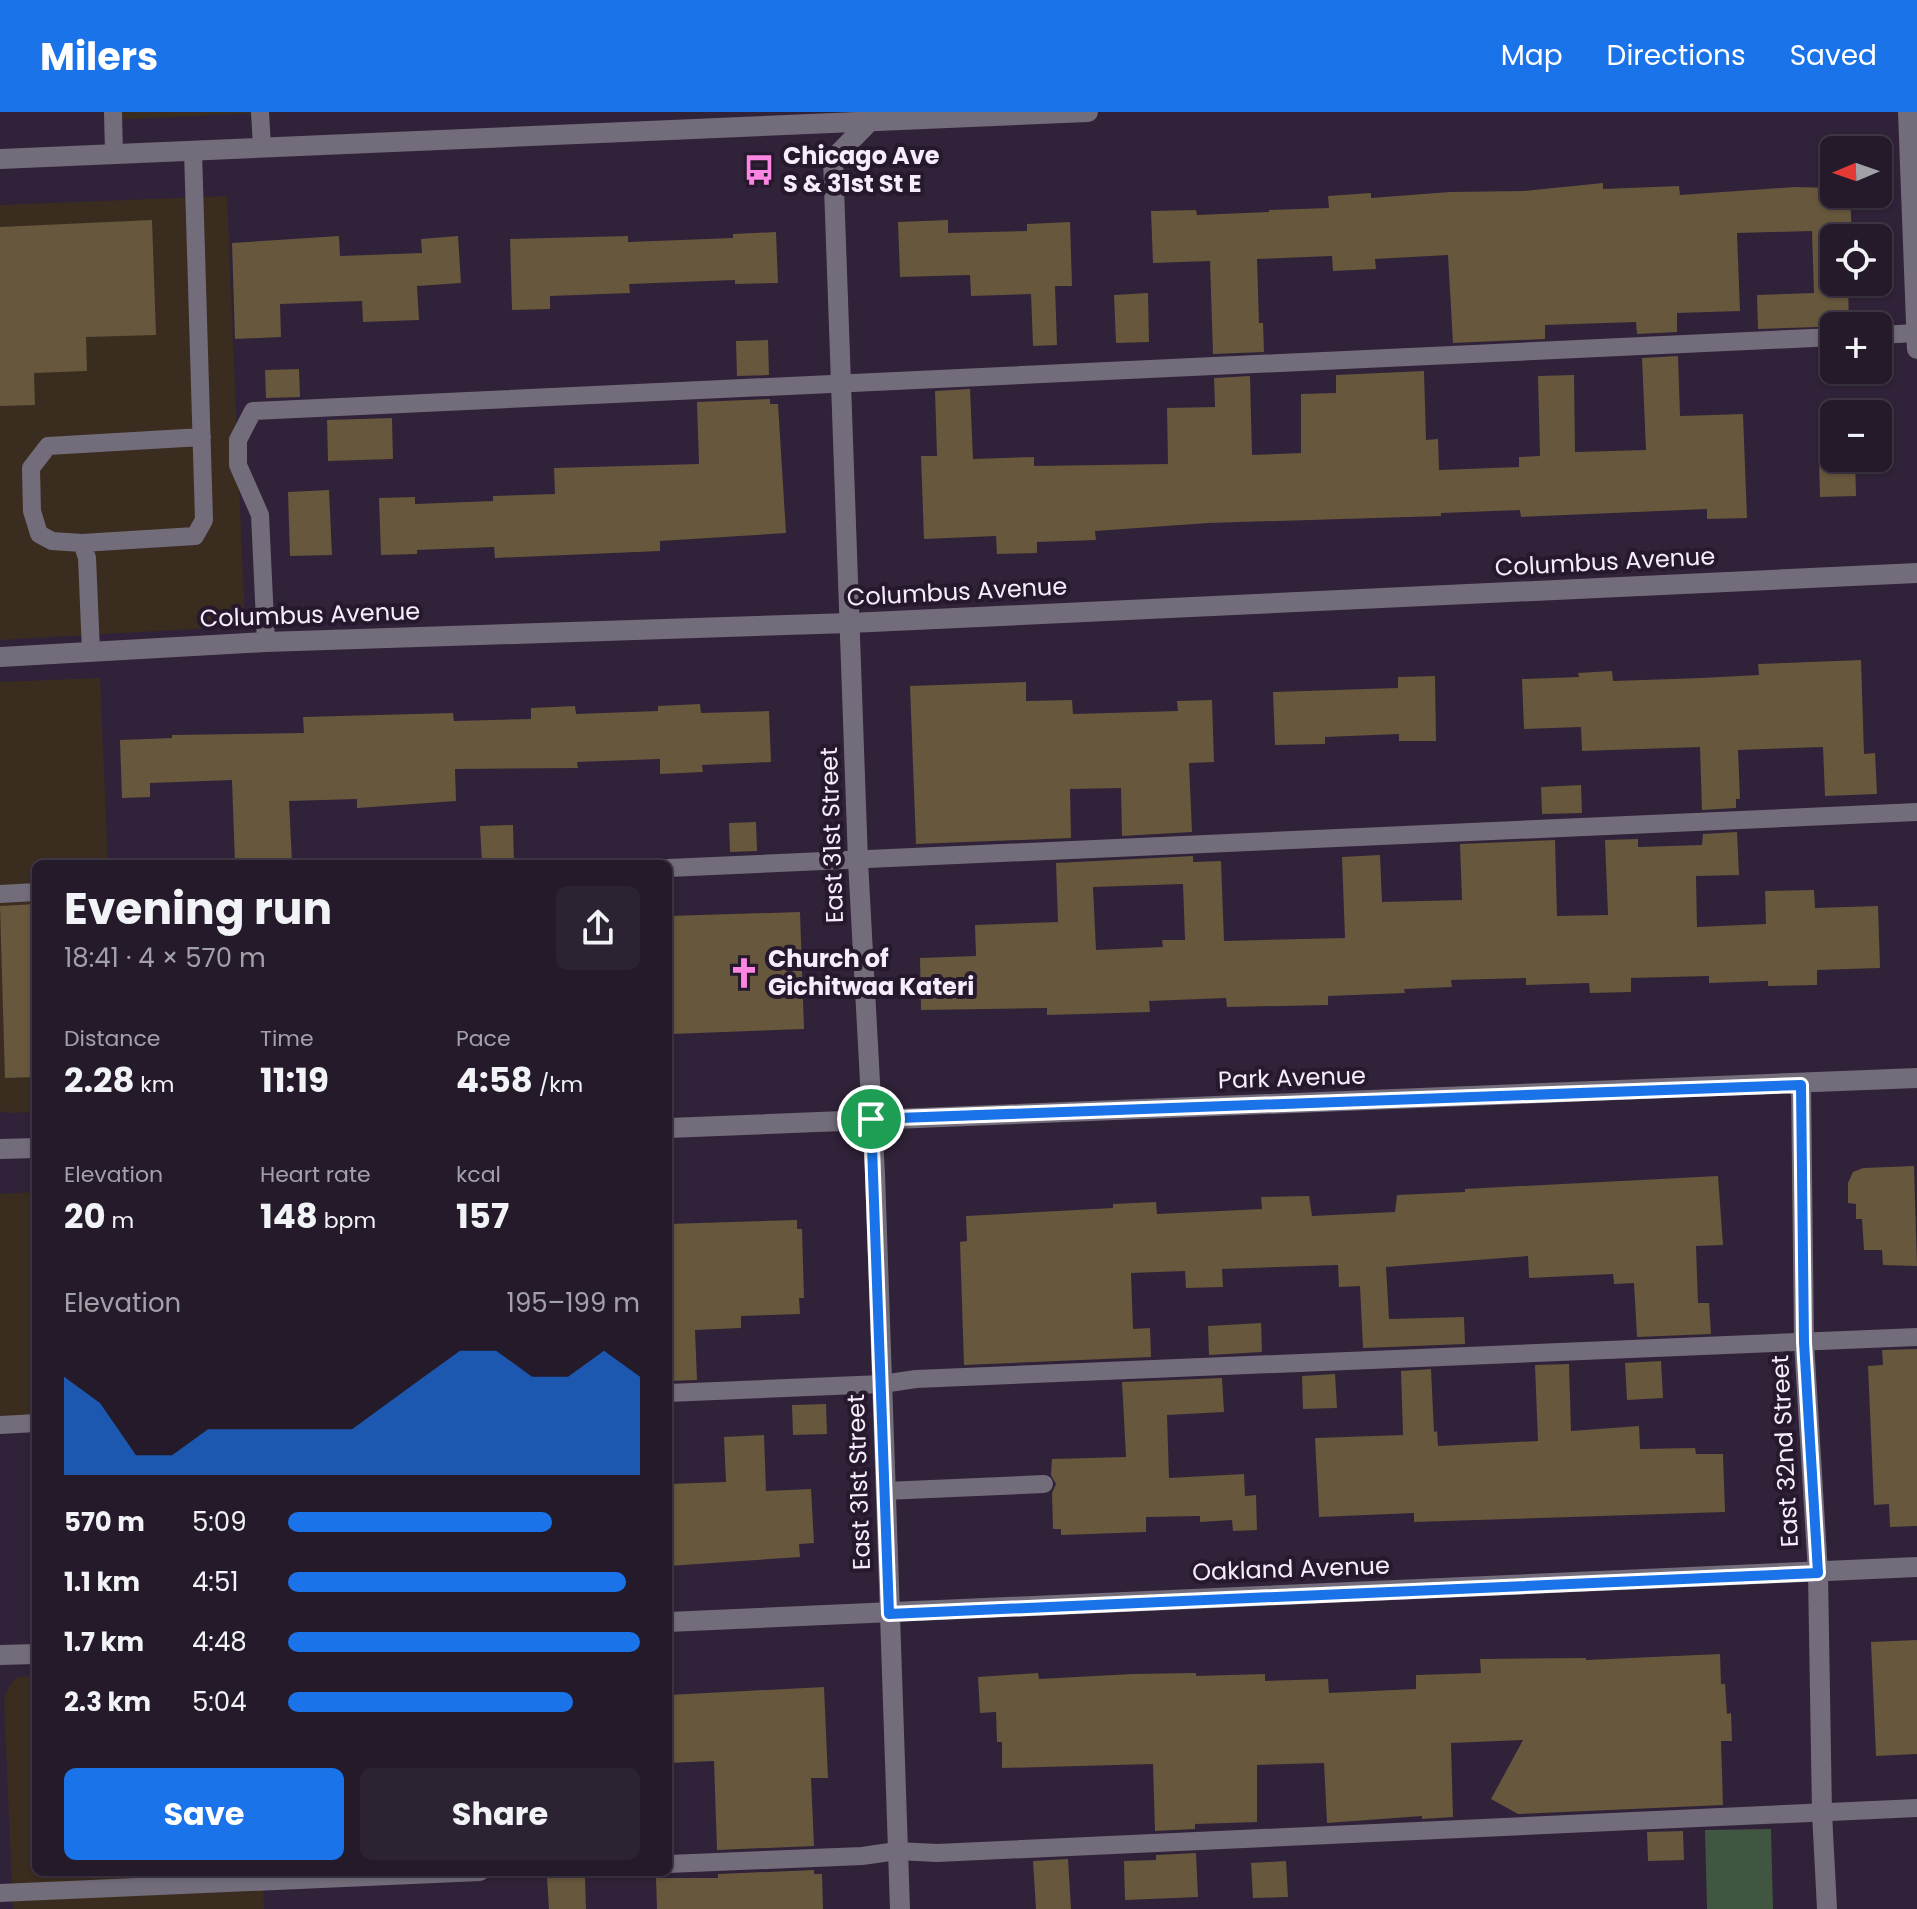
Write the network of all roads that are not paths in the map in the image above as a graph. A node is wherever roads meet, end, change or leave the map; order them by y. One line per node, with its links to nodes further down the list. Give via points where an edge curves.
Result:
1 (113, 112): 8 (lane)
2 (260, 112): 6 (lane)
3 (1088, 112): 5 (street)
4 (1908, 112): 10 (street)
5 (876, 116): 6 (street); 14 (street, East 31st Street, via 833,159)
6 (262, 147): 7 (street)
7 (193, 151): 8 (street); 15 (lane)
8 (114, 154): 9 (street)
9 (0, 159)
10 (1917, 333): 11 (lane); 13 (street)
11 (1892, 334)
12 (1820, 338): 14 (lane)
13 (1917, 349)
14 (841, 384): 18 (street, East 31st Street); 19 (lane, via 253,411 238,440 238,465 260,515)
15 (202, 437): 16 (lane, via 204,520 195,536); 16 (lane, via 48,446 31,468 32,511 39,534 52,541)
16 (82, 543): 20 (lane)
17 (1917, 573): 18 (street, Columbus Avenue)
18 (850, 623): 19 (street, Columbus Avenue); 23 (street, East 31st Street)
19 (266, 642): 20 (street, Columbus Avenue)
20 (91, 651): 21 (street, Columbus Avenue)
21 (0, 657)
22 (1917, 812): 23 (lane)
23 (858, 861): 24 (lane); 29 (street, East 31st Street)
24 (672, 868)
25 (32, 892): 26 (lane)
26 (0, 894)
27 (1917, 1078): 28 (street, Park Avenue)
28 (1801, 1085): 29 (street, Park Avenue); 34 (street, East 32nd Street)
29 (871, 1119): 30 (street, Park Avenue); 35 (street, East 31st Street)
30 (672, 1128)
31 (32, 1148): 32 (street)
32 (0, 1149)
33 (1917, 1337): 34 (lane)
34 (1804, 1342): 35 (lane); 42 (street, East 32nd Street)
35 (882, 1384): 36 (lane); 40 (street, East 31st Street)
36 (672, 1393)
37 (32, 1423): 38 (lane)
38 (0, 1425)
39 (1044, 1484): 40 (lane)
40 (885, 1491): 43 (street, East 31st Street)
41 (1917, 1567): 42 (street, Oakland Avenue)
42 (1818, 1573): 43 (street, Oakland Avenue); 48 (street, East 32nd Street)
43 (889, 1614): 44 (street, Oakland Avenue); 49 (street, East 31st Street)
44 (672, 1622)
45 (32, 1654): 46 (street)
46 (0, 1655)
47 (1917, 1808): 48 (lane)
48 (1822, 1813): 49 (lane); 55 (street, East 32nd Street)
49 (897, 1851): 50 (lane); 54 (street, East 31st Street)
50 (672, 1864)
51 (282, 1876): 52 (lane)
52 (134, 1879): 53 (lane)
53 (0, 1893)
54 (900, 1909)
55 (1827, 1909)

